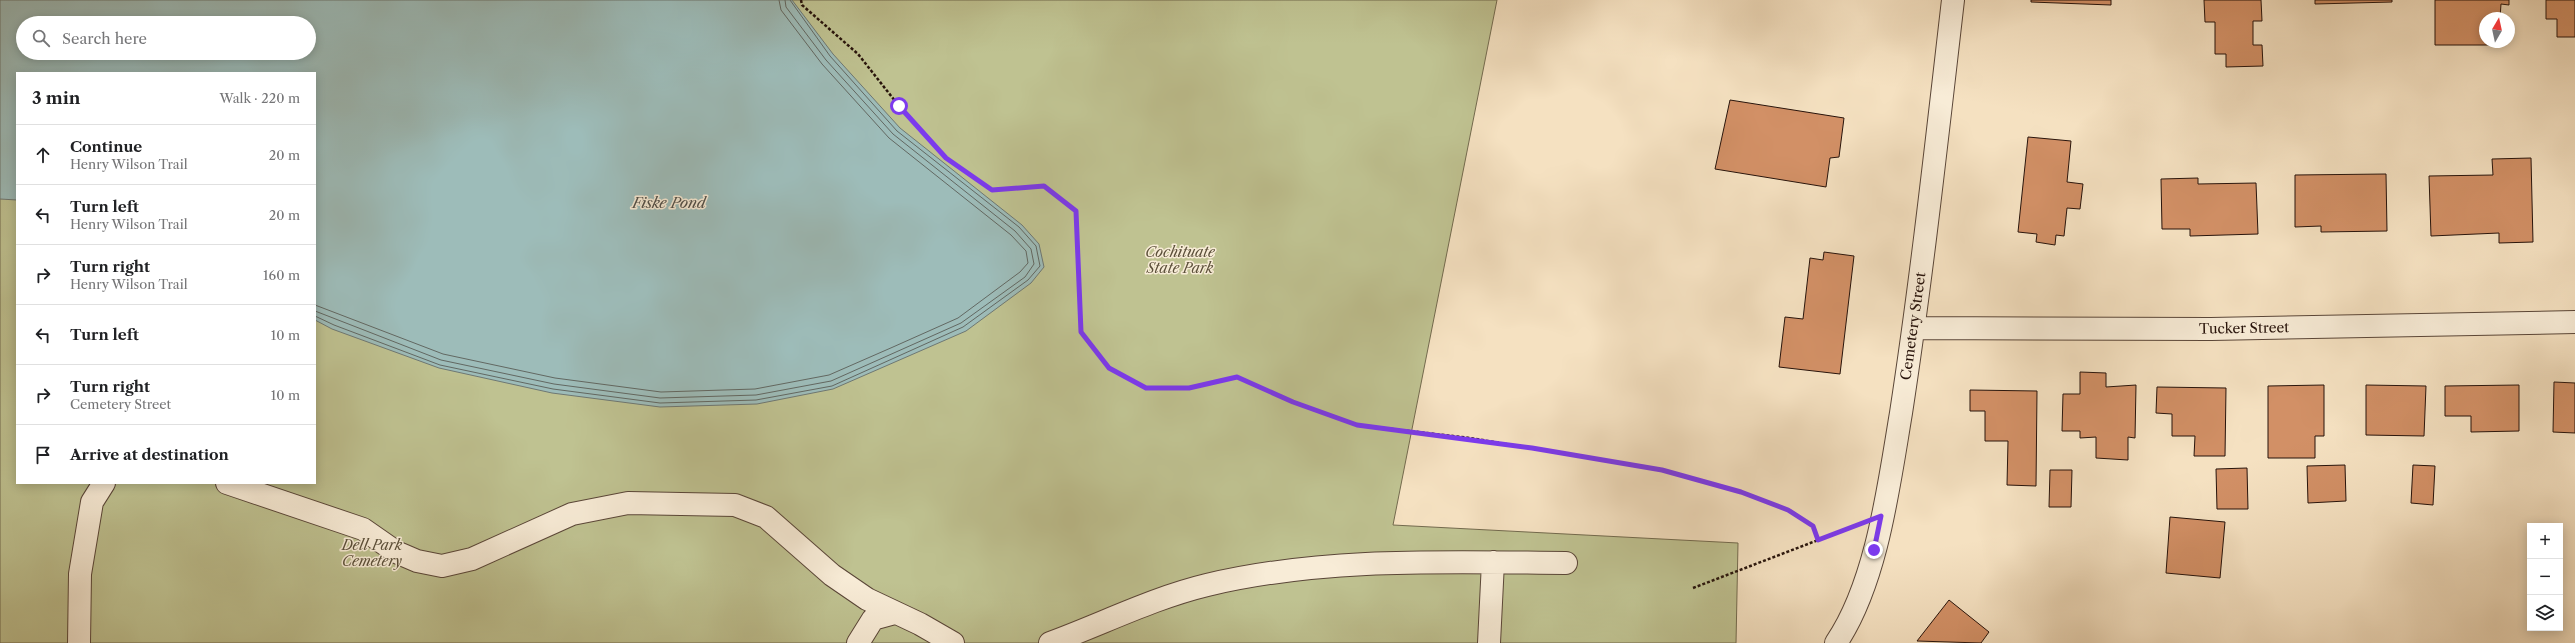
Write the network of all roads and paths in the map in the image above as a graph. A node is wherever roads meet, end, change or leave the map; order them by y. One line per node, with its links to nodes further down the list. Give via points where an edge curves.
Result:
1 (801, 0): 8 (path, via 802,5 858,54 899,106 946,158 992,190 1044,186 1076,211 1081,332 1109,368 1146,388 1189,388 1237,377 1293,402 1357,425 1485,440 1662,470 1741,492 1788,510 1813,526)
2 (1953, 0): 4 (street, Cemetery Street)
3 (2575, 322): 4 (street, Tucker Street, via 2211,329)
4 (1914, 328): 7 (street, Cemetery Street, via 1892,468)
5 (103, 484): 13 (street, via 92,502 80,574)
6 (230, 484): 12 (street, via 363,529 396,552 417,561 442,566 472,559 572,514 628,503 735,505 766,517 832,575 866,599)
7 (1881, 516): 8 (path); 18 (street, Cemetery Street, via 1874,550 1850,622)
8 (1818, 540): 11 (path)
9 (1493, 562): 10 (street); 16 (street, via 1364,562 1273,573 1206,585); 17 (street)
10 (1566, 563)
11 (1694, 588)
12 (895, 613): 14 (street, via 873,619); 15 (street)
13 (79, 643)
14 (858, 643)
15 (954, 643)
16 (1050, 643)
17 (1489, 643)
18 (1836, 643)

